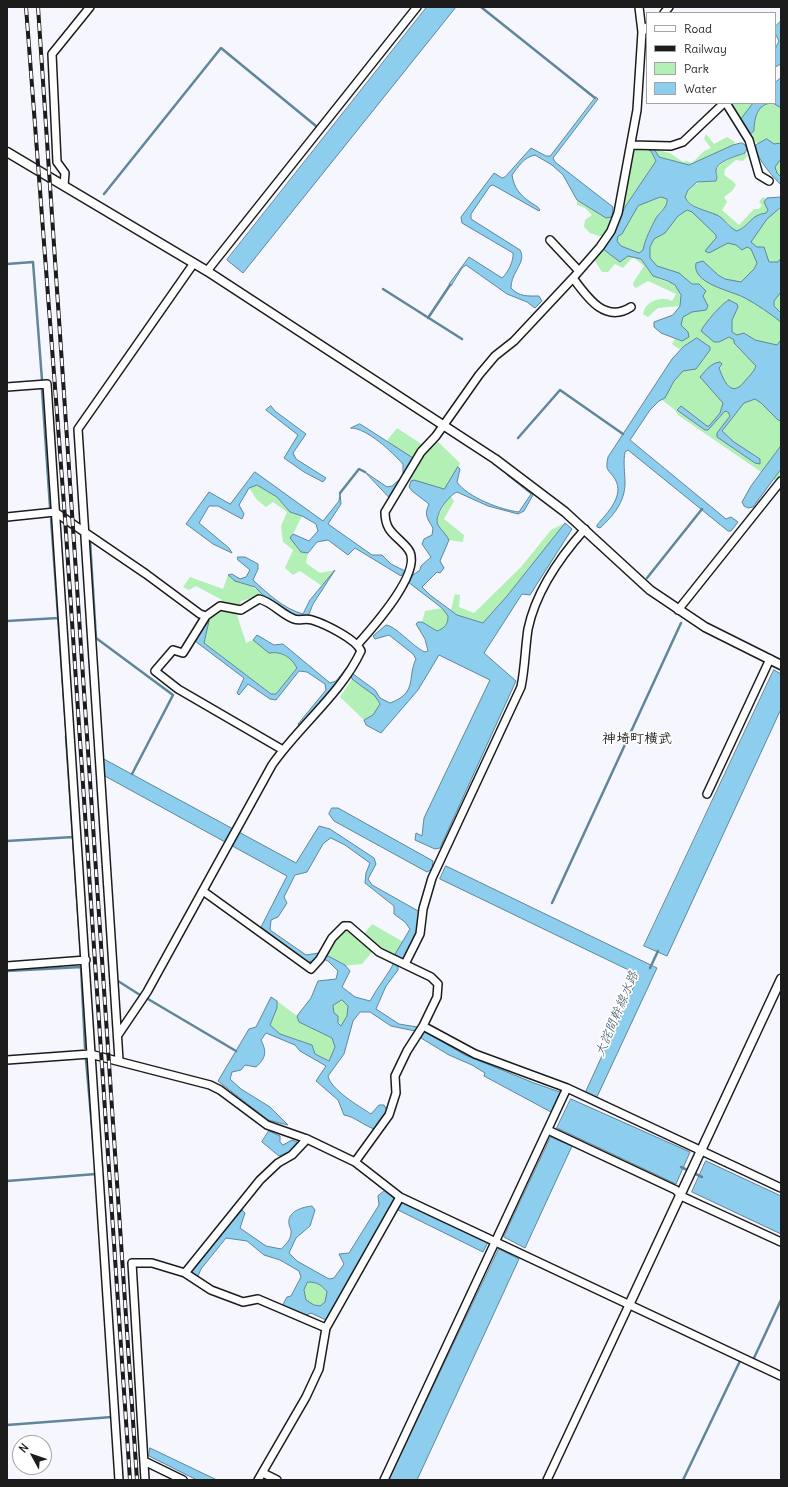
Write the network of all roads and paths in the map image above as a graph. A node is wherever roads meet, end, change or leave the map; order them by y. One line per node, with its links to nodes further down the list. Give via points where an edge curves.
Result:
1 (90, 7): 10 (street, via 52,54 57,162 65,173)
2 (417, 7): 13 (street)
3 (639, 7): 4 (street)
4 (645, 30): 7 (street, via 638,110)
5 (724, 104): 7 (street, via 683,142 671,146)
6 (726, 104): 9 (street, via 749,140 759,175)
7 (631, 145): 14 (street, via 618,213 611,231)
8 (7, 152): 10 (street)
9 (770, 181)
10 (64, 185): 12 (street)
11 (550, 240): 14 (street)
12 (194, 263): 13 (street); 23 (street, via 78,429)
13 (207, 271): 18 (street)
14 (579, 271): 15 (street)
15 (573, 278): 16 (street, via 595,305 607,311 622,312); 18 (street, via 514,341 495,356)
16 (631, 307)
17 (7, 387): 20 (street, via 47,384)
18 (444, 425): 22 (street, via 495,459); 26 (street, via 421,452 385,512 385,523 392,535 410,550 413,559 411,568 386,612)
19 (781, 481): 24 (street)
20 (55, 512): 21 (street); 23 (street); 32 (street)
21 (7, 518)
22 (585, 529): 24 (street, via 650,590); 33 (street, via 570,546 540,592 528,629 521,687 435,872 423,908 420,934)
23 (84, 530): 25 (street); 37 (street)
24 (678, 610): 27 (street, via 705,627)
25 (206, 616): 26 (street, via 220,606 241,610 259,599 265,600 294,620 310,620); 29 (street, via 183,653 173,650 155,671 178,689)
26 (358, 644): 29 (street, via 361,650 352,669)
27 (770, 659): 28 (street); 30 (street)
28 (781, 665)
29 (283, 750): 31 (street, via 272,765)
30 (707, 794)
31 (203, 891): 33 (street, via 311,969 332,938 344,926 350,926 379,952); 37 (street, via 147,992)
32 (86, 960): 34 (street); 38 (street)
33 (405, 964): 36 (street, via 438,984 437,997)
34 (7, 966)
35 (781, 978): 44 (street)
36 (423, 1026): 41 (street, via 476,1054); 45 (street, via 395,1076 396,1093 389,1115)
37 (118, 1035): 40 (street)
38 (90, 1054): 39 (street); 40 (street); 57 (street)
39 (7, 1060)
40 (119, 1060): 43 (street, via 210,1085 267,1125)
41 (567, 1088): 42 (street); 44 (street)
42 (548, 1130): 47 (street, via 676,1190); 49 (street)
43 (307, 1139): 45 (street); 51 (street, via 292,1155 278,1163 260,1180)
44 (702, 1151): 46 (street); 47 (street)
45 (355, 1162): 48 (street)
46 (781, 1188)
47 (681, 1196): 50 (street); 52 (street)
48 (400, 1197): 49 (street); 53 (street)
49 (496, 1241): 52 (street); 62 (street)
50 (781, 1242)
51 (187, 1275): 53 (street, via 212,1290 244,1302 258,1299); 55 (street, via 152,1263 132,1263)
52 (629, 1305): 54 (street); 63 (street)
53 (326, 1328): 56 (street, via 319,1369)
54 (781, 1376)
55 (144, 1461): 58 (street); 59 (street)
56 (263, 1473): 60 (street); 61 (street)
57 (119, 1480)
58 (145, 1480)
59 (183, 1480)
60 (258, 1480)
61 (277, 1480)
62 (384, 1480)
63 (547, 1480)

